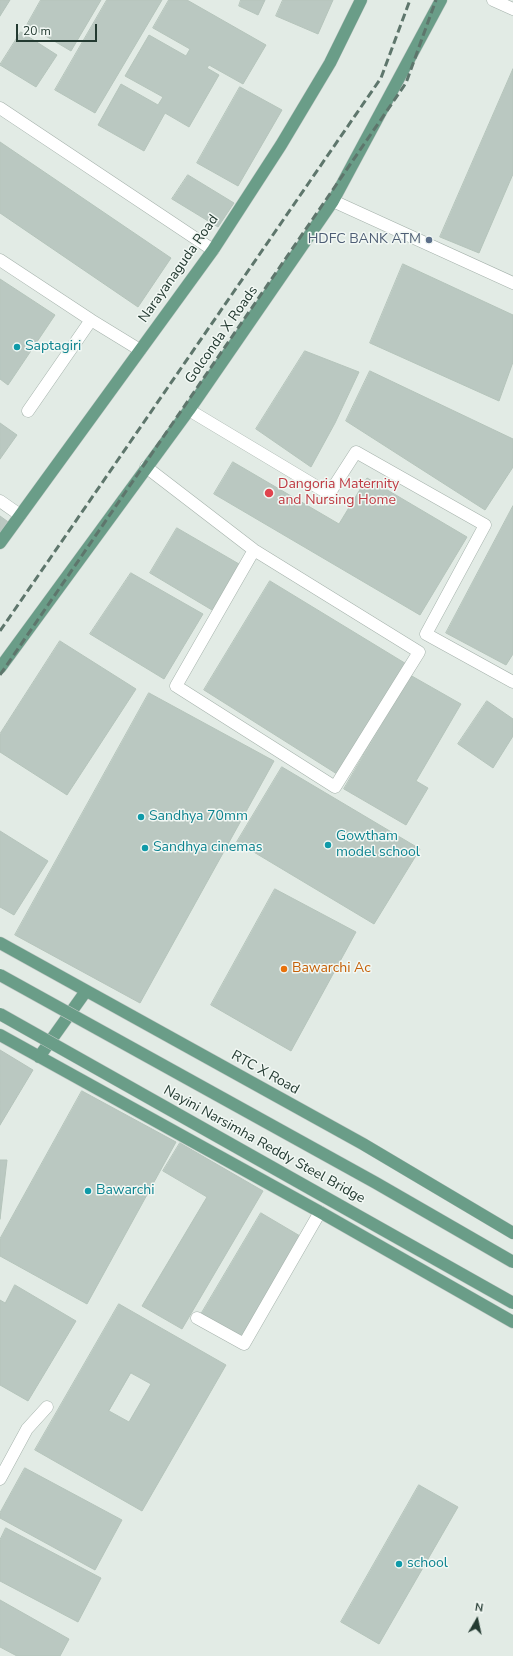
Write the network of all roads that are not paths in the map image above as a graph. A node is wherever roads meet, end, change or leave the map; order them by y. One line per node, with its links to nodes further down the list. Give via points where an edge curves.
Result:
1 (361, 0): 7 (main road, Narayanaguda Road, via 330,62 289,132)
2 (440, 0): 6 (main road, Golconda X Roads)
3 (493, 0): 4 (street)
4 (513, 9)
5 (0, 108): 7 (street)
6 (333, 201): 9 (street); 12 (main road, Golconda X Roads)
7 (213, 250): 11 (main road, Narayanaguda Road)
8 (0, 260): 10 (street)
9 (513, 283)
10 (91, 320): 11 (street); 13 (street)
11 (140, 350): 16 (main road, Narayanaguda Road)
12 (189, 410): 14 (main road, Golconda X Roads); 20 (street, via 329,494 356,452 485,525 426,634)
13 (28, 411)
14 (146, 467): 18 (street); 19 (main road, Golconda X Roads)
15 (0, 501): 16 (street)
16 (20, 515): 17 (main road, Narayanaguda Road)
17 (0, 543)
18 (254, 550): 18 (street, via 176,686 335,787 419,652)
19 (0, 668)
20 (513, 682)
21 (0, 943): 23 (main road, RTC X Road)
22 (0, 975): 29 (main road, Nayini Narsimha Reddy Steel Bridge, bridge, via 376,1183)
23 (86, 991): 26 (main road); 28 (main road, RTC X Road, via 363,1144)
24 (0, 1014): 30 (main road, Nayini Narsimha Reddy Steel Bridge, bridge)
25 (0, 1035): 26 (main road)
26 (40, 1058): 27 (main road)
27 (320, 1212): 31 (street, via 244,1344); 32 (main road)
28 (513, 1233)
29 (513, 1262)
30 (513, 1303)
31 (197, 1318)
32 (513, 1322)
33 (47, 1407): 34 (street, via 27,1429)
34 (0, 1479)

